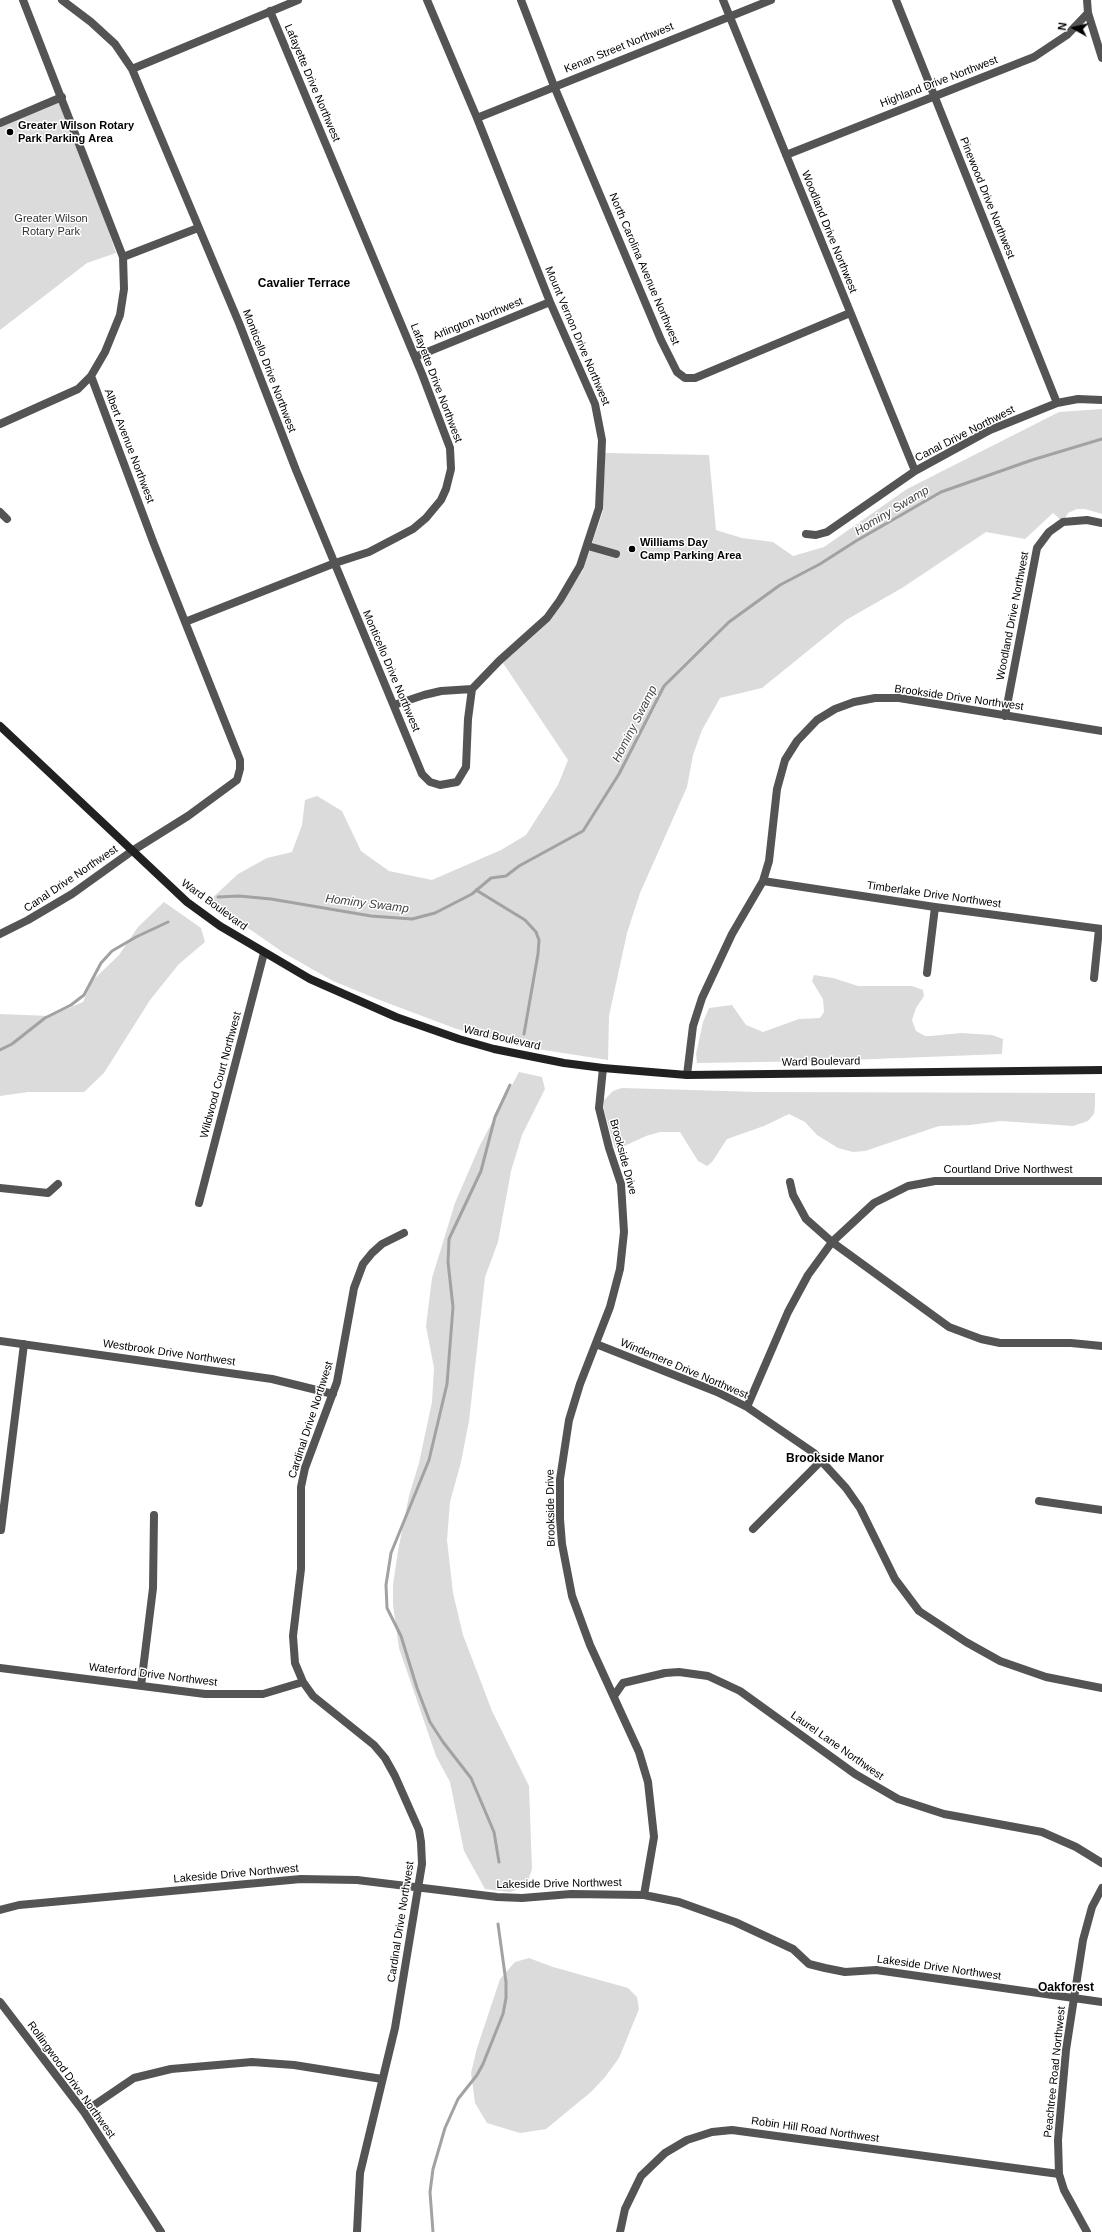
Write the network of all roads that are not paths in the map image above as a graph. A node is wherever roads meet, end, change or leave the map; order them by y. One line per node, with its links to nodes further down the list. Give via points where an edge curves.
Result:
1 (23, 0): 17 (street)
2 (62, 0): 14 (street, Monticello Drive Northwest, via 92,22 115,44)
3 (298, 0): 10 (street)
4 (427, 0): 18 (street, Mount Vernon Drive Northwest)
5 (521, 0): 15 (street, North Carolina Avenue Northwest)
6 (723, 0): 12 (street, Woodland Drive Northwest)
7 (771, 0): 12 (street, Kenan Street Northwest)
8 (896, 0): 16 (street, Pinewood Drive Northwest)
9 (1087, 0): 11 (street)
10 (270, 11): 14 (street); 25 (street, Lafayette Drive Northwest)
11 (1088, 13): 13 (street); 16 (street, Highland Drive Northwest, via 1066,35 1034,57)
12 (730, 16): 15 (street, Kenan Street Northwest); 20 (street, Woodland Drive Northwest)
13 (1102, 58)
14 (132, 69): 21 (street, Monticello Drive Northwest)
15 (554, 86): 18 (street, Kenan Street Northwest); 24 (street, North Carolina Avenue Northwest, via 661,340 681,376 695,378)
16 (934, 95): 20 (street, Highland Drive Northwest); 28 (street, Pinewood Drive Northwest)
17 (62, 97): 19 (street); 22 (street)
18 (477, 118): 23 (street, Mount Vernon Drive Northwest)
19 (0, 123)
20 (786, 155): 24 (street, Woodland Drive Northwest)
21 (198, 228): 22 (street); 37 (street, Monticello Drive Northwest)
22 (123, 257): 26 (street, via 124,289 120,315 108,347)
23 (550, 302): 25 (street, Arlington Northwest); 35 (street, Mount Vernon Drive Northwest, via 596,404 601,428 599,508)
24 (850, 313): 30 (street, Woodland Drive Northwest)
25 (415, 357): 37 (street, Lafayette Drive Northwest, via 450,448 451,469 446,489 435,508 413,529 370,552)
26 (91, 376): 29 (street, via 78,389); 38 (street, Albert Avenue Northwest)
27 (1102, 400): 28 (street, Canal Drive Northwest, via 1078,398)
28 (1057, 404): 30 (street, Canal Drive Northwest, via 990,430)
29 (0, 424)
30 (915, 471): 34 (street, Canal Drive Northwest, via 827,532)
31 (0, 512): 32 (street)
32 (7, 519)
33 (1102, 523): 41 (street, Woodland Drive Northwest, via 1087,520 1063,522 1049,532 1037,548)
34 (806, 534)
35 (588, 546): 36 (street); 39 (street, Mount Vernon Drive Northwest, via 572,581 547,618 498,661)
36 (616, 554)
37 (335, 563): 38 (street, Lafayette Drive Northwest); 40 (street, Monticello Drive Northwest)
38 (185, 622): 44 (street, Albert Avenue Northwest, via 240,760 240,769 237,780 227,789)
39 (472, 689): 40 (street, via 441,691); 40 (street, Monticello Drive Northwest, via 468,719 468,754 464,774 457,782 440,785 430,782 422,774)
40 (394, 705)
41 (1005, 716): 43 (street, Brookside Drive Northwest); 45 (street, Brookside Drive Northwest, via 899,698 875,698 835,709 817,720 785,760 777,789 769,861)
42 (0, 726): 44 (main road, Ward Boulevard)
43 (1102, 731)
44 (132, 851): 48 (street, Canal Drive Northwest, via 72,894); 49 (main road, Ward Boulevard, via 187,902)
45 (763, 881): 46 (street, Timberlake Drive Northwest); 54 (street, Brookside Drive Northwest, via 732,934 702,998 694,1026)
46 (935, 907): 47 (street, Timberlake Drive Northwest); 50 (street)
47 (1101, 929): 51 (street)
48 (0, 934)
49 (264, 953): 52 (main road, Ward Boulevard, via 358,1002 435,1031 494,1049); 59 (street, Wildwood Court Northwest)
50 (927, 972)
51 (1094, 978)
52 (602, 1068): 54 (main road, Ward Boulevard); 64 (street, Brookside Drive, via 599,1108 621,1184 624,1232 616,1287)
53 (1102, 1070): 54 (main road, Ward Boulevard)
54 (687, 1075)
55 (1102, 1181): 61 (street, Courtland Drive Northwest, via 953,1180 908,1186 874,1203)
56 (790, 1182): 61 (street, via 793,1195 806,1219)
57 (58, 1184): 58 (street, via 48,1193)
58 (0, 1188)
59 (199, 1203)
60 (404, 1233): 66 (street, Cardinal Drive Northwest, via 382,1244 372,1253 357,1276 344,1351)
61 (832, 1242): 65 (street, via 922,1309 960,1332 1000,1342); 67 (street, Courtland Drive Northwest, via 808,1276 788,1312)
62 (0, 1341): 63 (street, Westbrook Drive Northwest)
63 (24, 1344): 66 (street, Westbrook Drive Northwest, via 272,1379); 73 (street)
64 (596, 1344): 67 (street, Windemere Drive Northwest, via 717,1392); 78 (street, Brookside Drive, via 569,1420 561,1466 560,1519 572,1596 590,1645)
65 (1102, 1346)
66 (333, 1394): 75 (street, Cardinal Drive Northwest, via 305,1468 301,1486 301,1569 293,1636 295,1663)
67 (746, 1407): 68 (street, Windemere Drive Northwest, via 800,1441)
68 (822, 1460): 72 (street); 77 (street, Windemere Drive Northwest, via 860,1508 895,1578 919,1611 1000,1661 1046,1677)
69 (1039, 1501): 70 (street)
70 (1102, 1510)
71 (154, 1515): 76 (street, via 153,1588)
72 (753, 1529)
73 (1, 1530)
74 (0, 1668): 76 (street, Waterford Drive Northwest)
75 (303, 1682): 76 (street, Waterford Drive Northwest, via 278,1691 248,1695 205,1694); 80 (street, Cardinal Drive Northwest, via 314,1696 374,1745 385,1758 419,1830 422,1854)
76 (141, 1686)
77 (1102, 1688)
78 (614, 1696): 79 (street, Laurel Lane Northwest, via 624,1683 665,1673 708,1676 740,1691 855,1774 898,1799 944,1814 1042,1832 1076,1847); 82 (street, Brookside Drive, via 639,1752 649,1789 654,1836)
79 (1102, 1863)
80 (419, 1887): 82 (street, Lakeside Drive Northwest, via 522,1898 571,1894); 83 (street, Lakeside Drive Northwest, via 357,1880 302,1879 20,1905); 87 (street, Cardinal Drive Northwest, via 395,2028)
81 (1102, 1888): 84 (street, Peachtree Road Northwest, via 1092,1906 1083,1940)
82 (644, 1895): 84 (street, Lakeside Drive Northwest, via 679,1902 735,1922 793,1949 809,1964 845,1972 876,1970)
83 (0, 1910)
84 (1074, 1998): 86 (street, Lakeside Drive Northwest); 89 (street, Peachtree Road Northwest, via 1058,2140)
85 (0, 2002): 88 (street, Rollingwood Drive Northwest)
86 (1102, 2002)
87 (382, 2079): 88 (street, via 294,2065 252,2062 171,2069 134,2078); 91 (street, Cardinal Drive Northwest, via 360,2173)
88 (84, 2112): 90 (street, Rollingwood Drive Northwest)
89 (1059, 2174): 92 (street, Robin Hill Road Northwest, via 732,2130 712,2132 687,2140 665,2153 645,2172 625,2209); 93 (street, Peachtree Road Northwest, via 1064,2190)
90 (161, 2232)
91 (357, 2232)
92 (620, 2232)
93 (1086, 2232)

